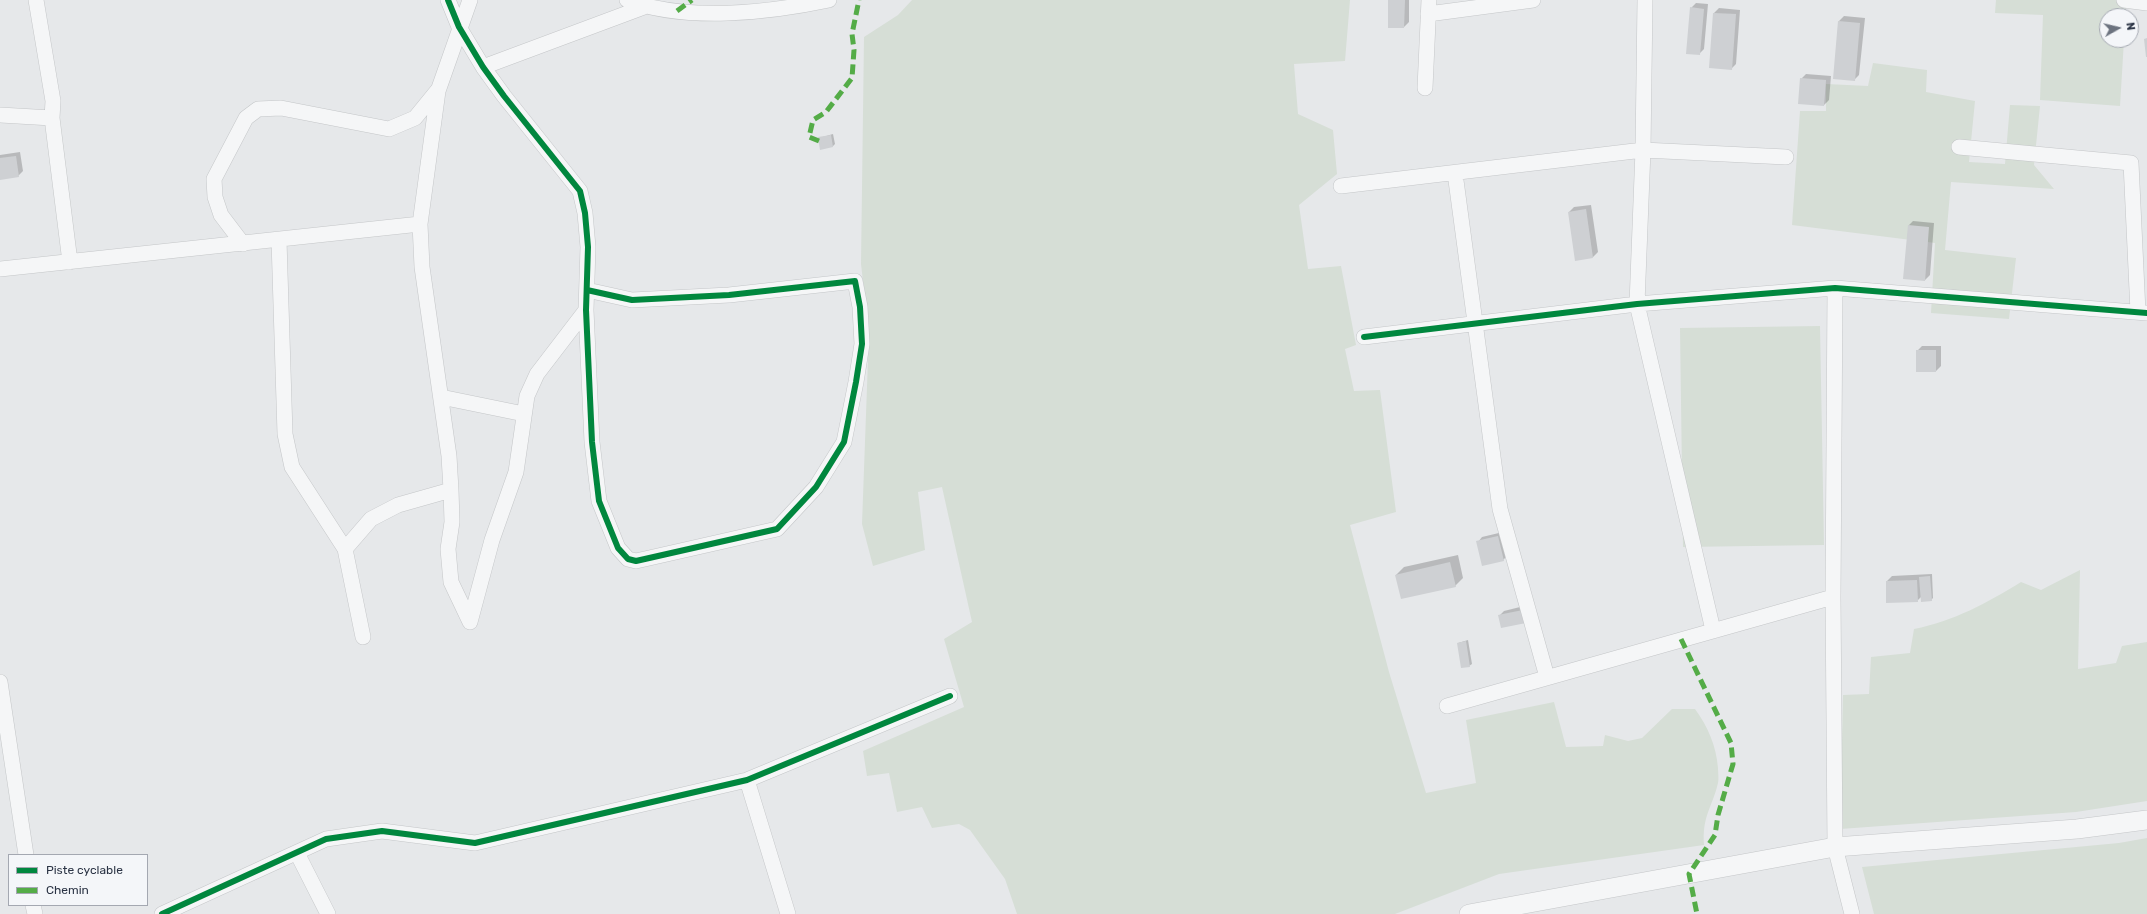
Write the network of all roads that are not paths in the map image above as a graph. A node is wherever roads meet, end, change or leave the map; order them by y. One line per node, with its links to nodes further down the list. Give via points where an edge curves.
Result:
1 (36, 0): 17 (street, via 53,101)
2 (448, 0): 12 (street)
3 (470, 0): 12 (street)
4 (626, 0): 10 (street)
5 (829, 0): 10 (street, via 803,5 697,13)
6 (1533, 0): 11 (street)
7 (1645, 0): 19 (street)
8 (2124, 0): 9 (street)
9 (2147, 3)
10 (644, 7): 13 (street)
11 (1428, 7): 14 (street)
12 (459, 27): 13 (street); 15 (street)
13 (483, 67): 29 (street, via 580,191 588,246)
14 (1425, 88)
15 (438, 90): 23 (street); 25 (street, via 415,118 389,129 281,108 258,109 246,118 214,179 215,197 221,215)
16 (0, 114): 17 (street)
17 (52, 118): 26 (street)
18 (1959, 147): 32 (street, via 2131,163)
19 (1643, 150): 20 (street); 21 (street); 30 (street)
20 (1786, 157)
21 (1455, 173): 22 (street); 33 (street)
22 (1341, 186)
23 (420, 224): 24 (street); 35 (street, via 422,267)
24 (279, 240): 25 (street); 38 (street, via 287,449 292,467)
25 (243, 244): 26 (street)
26 (70, 262): 27 (street)
27 (0, 269)
28 (1835, 288): 30 (street); 32 (street); 39 (street)
29 (587, 290): 31 (street); 31 (street, via 632,300 729,295 855,280 862,344 844,442 816,487 777,529 636,561 622,554 599,501 592,442)
30 (1637, 304): 33 (street); 40 (street)
31 (586, 310): 36 (street, via 537,374 527,396)
32 (2142, 313)
33 (1476, 324): 34 (street); 42 (street, via 1500,509)
34 (1364, 337)
35 (441, 397): 36 (street); 37 (street)
36 (524, 414): 37 (street, via 516,472 492,540 470,622 451,582 448,550 452,522)
37 (451, 490): 38 (street, via 398,505 371,519)
38 (346, 550): 41 (street)
39 (1833, 597): 40 (street); 48 (street)
40 (1713, 630): 42 (street)
41 (363, 637)
42 (1547, 677): 45 (street)
43 (0, 682): 50 (street)
44 (950, 696): 46 (street)
45 (1447, 706)
46 (747, 780): 49 (street, via 475,843 382,831 326,839); 54 (street)
47 (2147, 820): 48 (street, via 2077,829)
48 (1835, 847): 55 (street); 56 (street)
49 (297, 853): 51 (street); 53 (street)
50 (26, 854)
51 (180, 910): 52 (street)
52 (162, 914)
53 (328, 914)
54 (788, 914)
55 (1469, 914)
56 (1852, 914)

